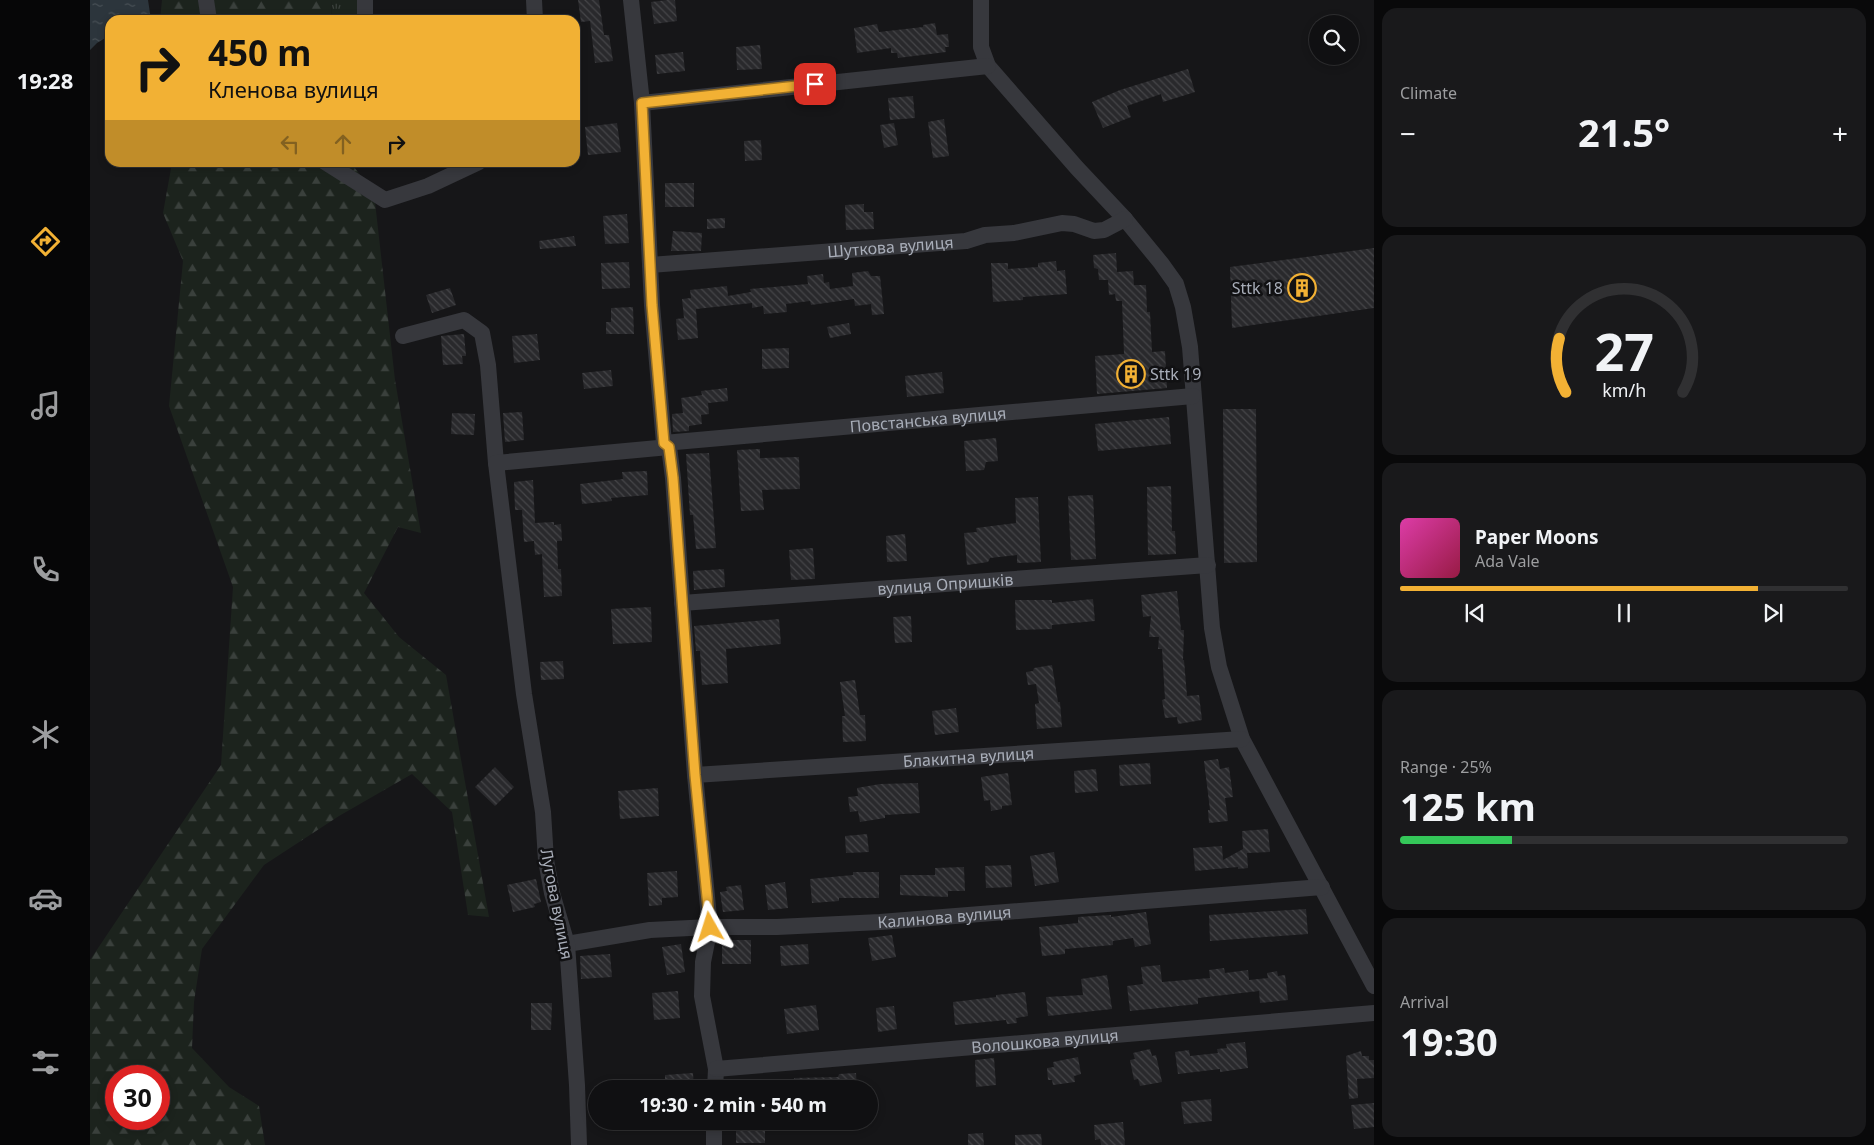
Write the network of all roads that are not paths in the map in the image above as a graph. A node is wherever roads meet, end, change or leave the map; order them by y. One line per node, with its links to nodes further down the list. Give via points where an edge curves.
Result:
1 (206, 0): 6 (street)
2 (365, 0): 7 (street)
3 (534, 0): 8 (street)
4 (632, 0): 10 (street)
5 (981, 0): 9 (street, via 981,47)
6 (208, 15)
7 (365, 15)
8 (535, 15)
9 (988, 66): 10 (street); 13 (street)
10 (642, 103): 14 (street)
11 (333, 167): 12 (street, via 385,200 428,186)
12 (468, 167)
13 (1125, 219): 14 (street, Шуткова вулиця, via 1104,230 1094,231 1062,223 966,241); 16 (street, via 1176,284 1190,347)
14 (650, 265): 17 (street)
15 (402, 336): 18 (street, Лугова вулиця, via 464,320 482,333 488,365)
16 (1193, 396): 17 (street, Повстанська вулиця); 19 (street)
17 (666, 445): 18 (street, Повстанська вулиця); 20 (street)
18 (496, 464): 25 (street, Лугова вулиця, via 524,694 543,812 546,860)
19 (1208, 565): 20 (street, вулиця Опришків); 21 (street, via 1212,628 1219,667)
20 (682, 603): 22 (street)
21 (1242, 739): 22 (street, Блакитна вулиця); 23 (street)
22 (695, 775): 24 (street)
23 (1322, 888): 24 (street, Калинова вулиця, via 880,922); 26 (street)
24 (710, 927): 25 (street, Калинова вулиця, via 650,930); 28 (street, via 703,962 702,996)
25 (567, 944): 31 (street, Лугова вулиця)
26 (1374, 986)
27 (1374, 1013): 28 (street, Волошкова вулиця)
28 (716, 1069): 29 (street)
29 (715, 1080)
30 (714, 1130): 32 (street)
31 (579, 1145)
32 (714, 1145)

